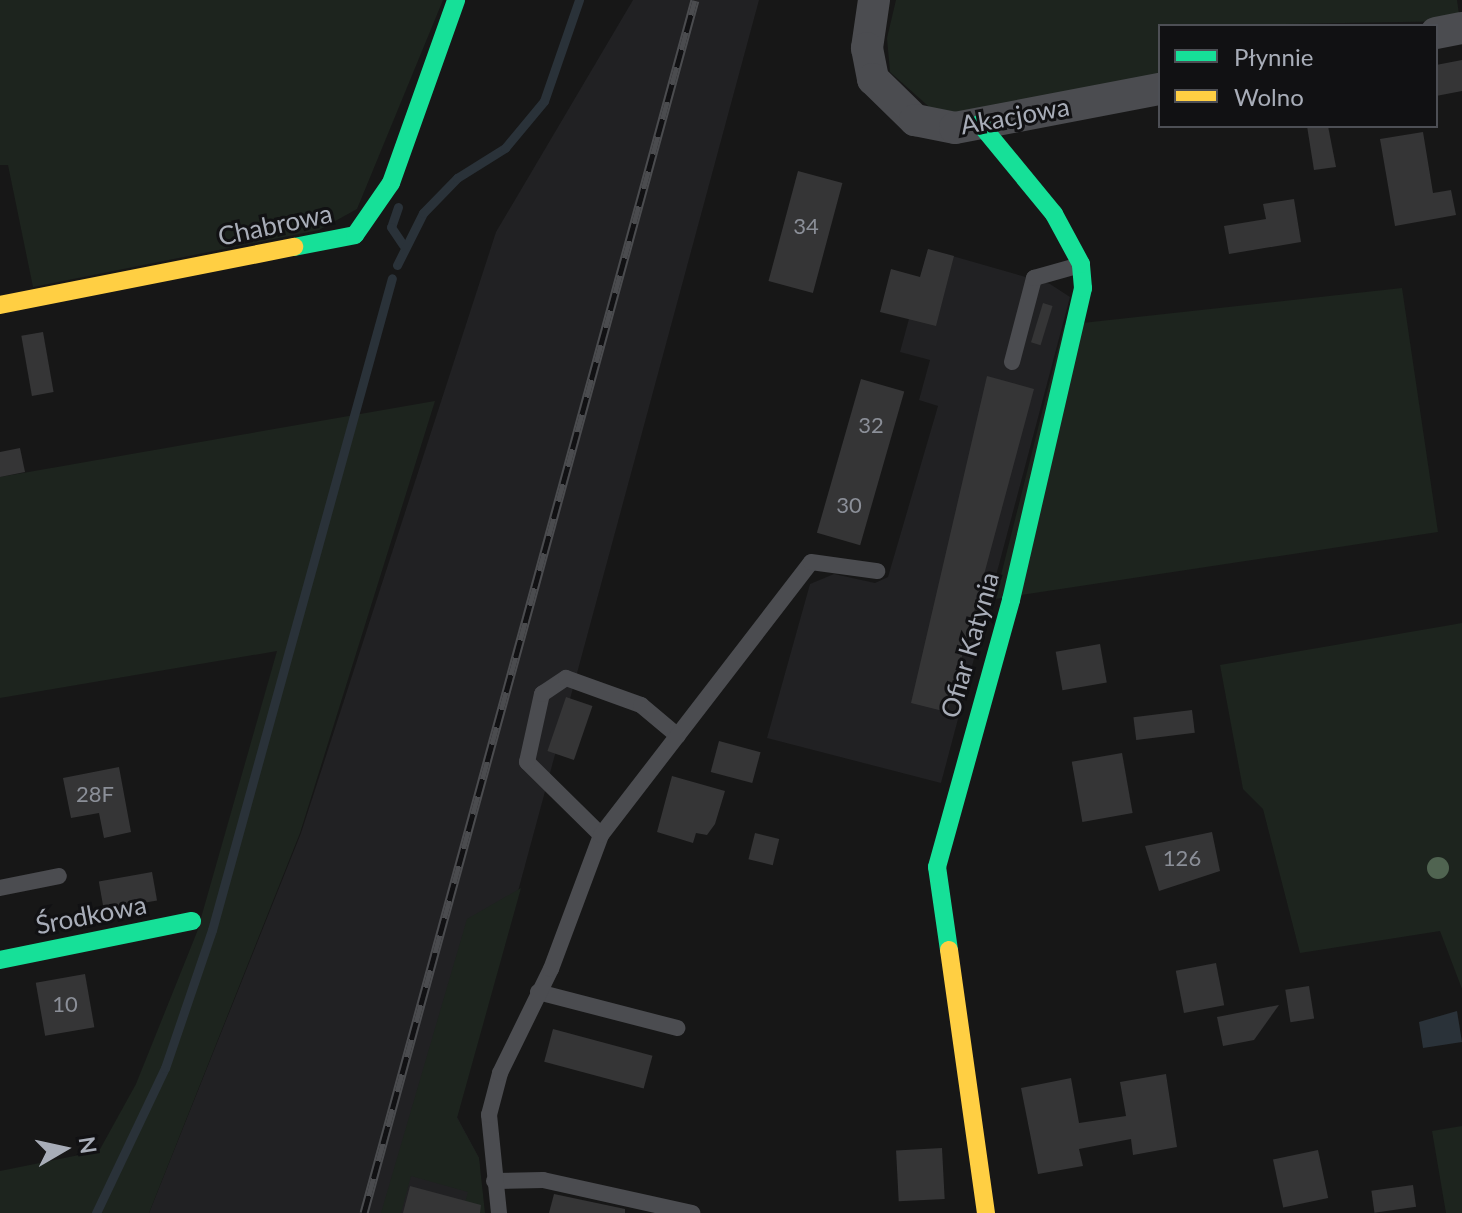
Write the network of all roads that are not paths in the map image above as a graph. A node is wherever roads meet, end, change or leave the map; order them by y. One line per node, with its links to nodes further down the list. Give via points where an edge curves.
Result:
1 (456, 0): 8 (street, Chabrowa, via 391,183 355,235)
2 (874, 0): 6 (street, Akacjowa, via 867,48 885,98 934,126)
3 (1462, 28): 4 (street)
4 (1438, 33)
5 (1158, 89): 6 (street, Akacjowa)
6 (980, 124): 7 (street, Ofiar Katynia, via 1054,214)
7 (1081, 264): 9 (lane, via 1034,278); 22 (street, Ofiar Katynia, via 1081,320 937,867)
8 (0, 305)
9 (1012, 362)
10 (877, 571): 11 (lane, via 811,562)
11 (678, 736): 12 (lane); 12 (lane, via 641,705 566,678 542,694 527,762)
12 (601, 835): 17 (lane)
13 (59, 876): 14 (lane)
14 (0, 888)
15 (192, 921): 16 (street, Środkowa)
16 (0, 960)
17 (538, 992): 18 (lane); 19 (lane, via 489,1115)
18 (677, 1028)
19 (494, 1181): 20 (lane); 21 (lane, via 555,1182)
20 (499, 1213)
21 (692, 1213)
22 (986, 1213)

